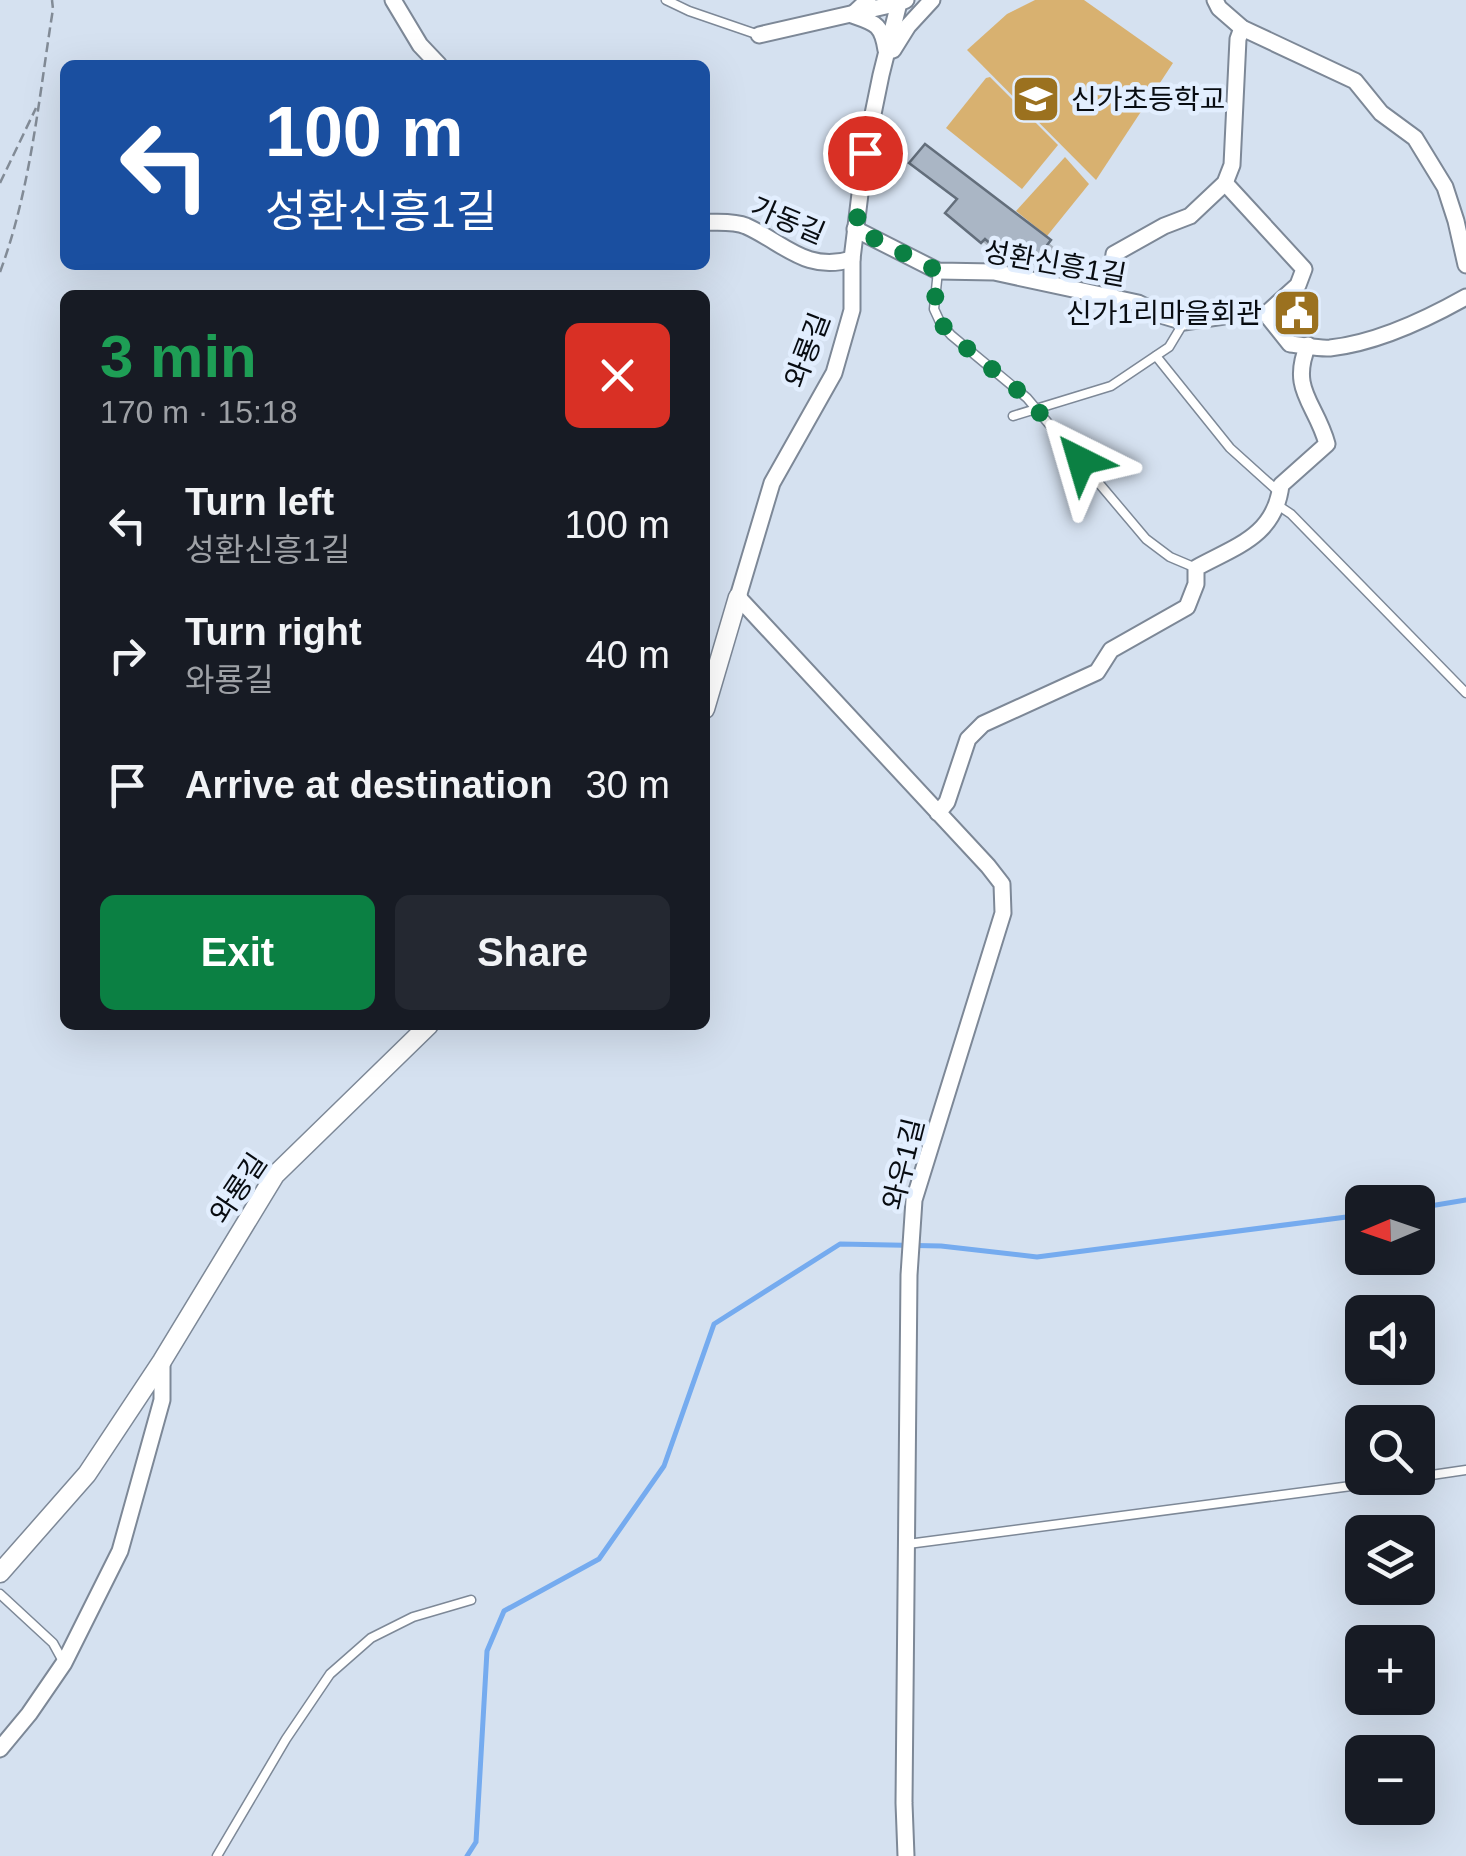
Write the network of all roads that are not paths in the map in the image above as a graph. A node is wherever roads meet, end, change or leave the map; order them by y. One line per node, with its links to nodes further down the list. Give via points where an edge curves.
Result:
1 (393, 0): 10 (street)
2 (666, 0): 9 (lane)
3 (868, 0): 7 (street)
4 (932, 0): 11 (street)
5 (1215, 0): 8 (street)
6 (901, 1): 7 (street); 11 (street, 와룡길)
7 (852, 15): 9 (street); 11 (street, via 875,22 884,36)
8 (1242, 28): 12 (street); 16 (street, via 1355,81 1415,138 1445,187)
9 (760, 35)
10 (434, 60)
11 (885, 60): 14 (street, 와룡길)
12 (1225, 183): 18 (street, via 1190,216 1114,254); 20 (street, via 1304,269 1298,286)
13 (710, 222): 15 (street, 가동길, via 742,224 807,260)
14 (856, 229): 15 (street, 와룡길); 17 (street, 성환신흥1길)
15 (852, 259): 28 (street, 와룡길, via 852,310 834,374 772,484)
16 (1466, 265)
17 (938, 271): 18 (street, 성환신흥1길, via 994,272); 24 (lane, via 934,309 940,322)
18 (1109, 297): 21 (street, 성환신흥1길)
19 (1466, 297): 22 (street, via 1368,340)
20 (1266, 314): 21 (street); 22 (street, via 1290,344)
21 (1184, 322): 23 (lane)
22 (1308, 345): 26 (street, via 1301,387 1327,444 1281,485)
23 (1156, 356): 24 (lane, via 1111,386); 26 (lane)
24 (1038, 409): 25 (lane); 27 (lane, via 1146,539)
25 (1013, 416)
26 (1280, 500): 27 (street, via 1257,535); 30 (lane)
27 (1196, 568): 31 (street, via 1186,606 1112,650 1097,672 983,724 968,739)
28 (738, 596): 29 (street, 와룡길); 31 (street, 와우1길)
29 (710, 692)
30 (1466, 692)
31 (938, 813): 37 (street, 와우1길, via 1002,884 1003,913 914,1200)
32 (424, 1030): 33 (street, 와룡길, via 275,1175)
33 (162, 1361): 38 (street, 와룡길, via 87,1474); 41 (street, 와룡길, via 162,1400 120,1551)
34 (1466, 1470): 35 (lane)
35 (1435, 1474)
36 (1345, 1486): 37 (lane)
37 (908, 1544): 44 (street, 와우1길)
38 (0, 1573)
39 (0, 1594): 41 (lane, via 53,1643)
40 (471, 1600): 43 (lane, via 371,1638 330,1674)
41 (64, 1663): 42 (street, 와룡길)
42 (0, 1749)
43 (217, 1856)
44 (906, 1856)

